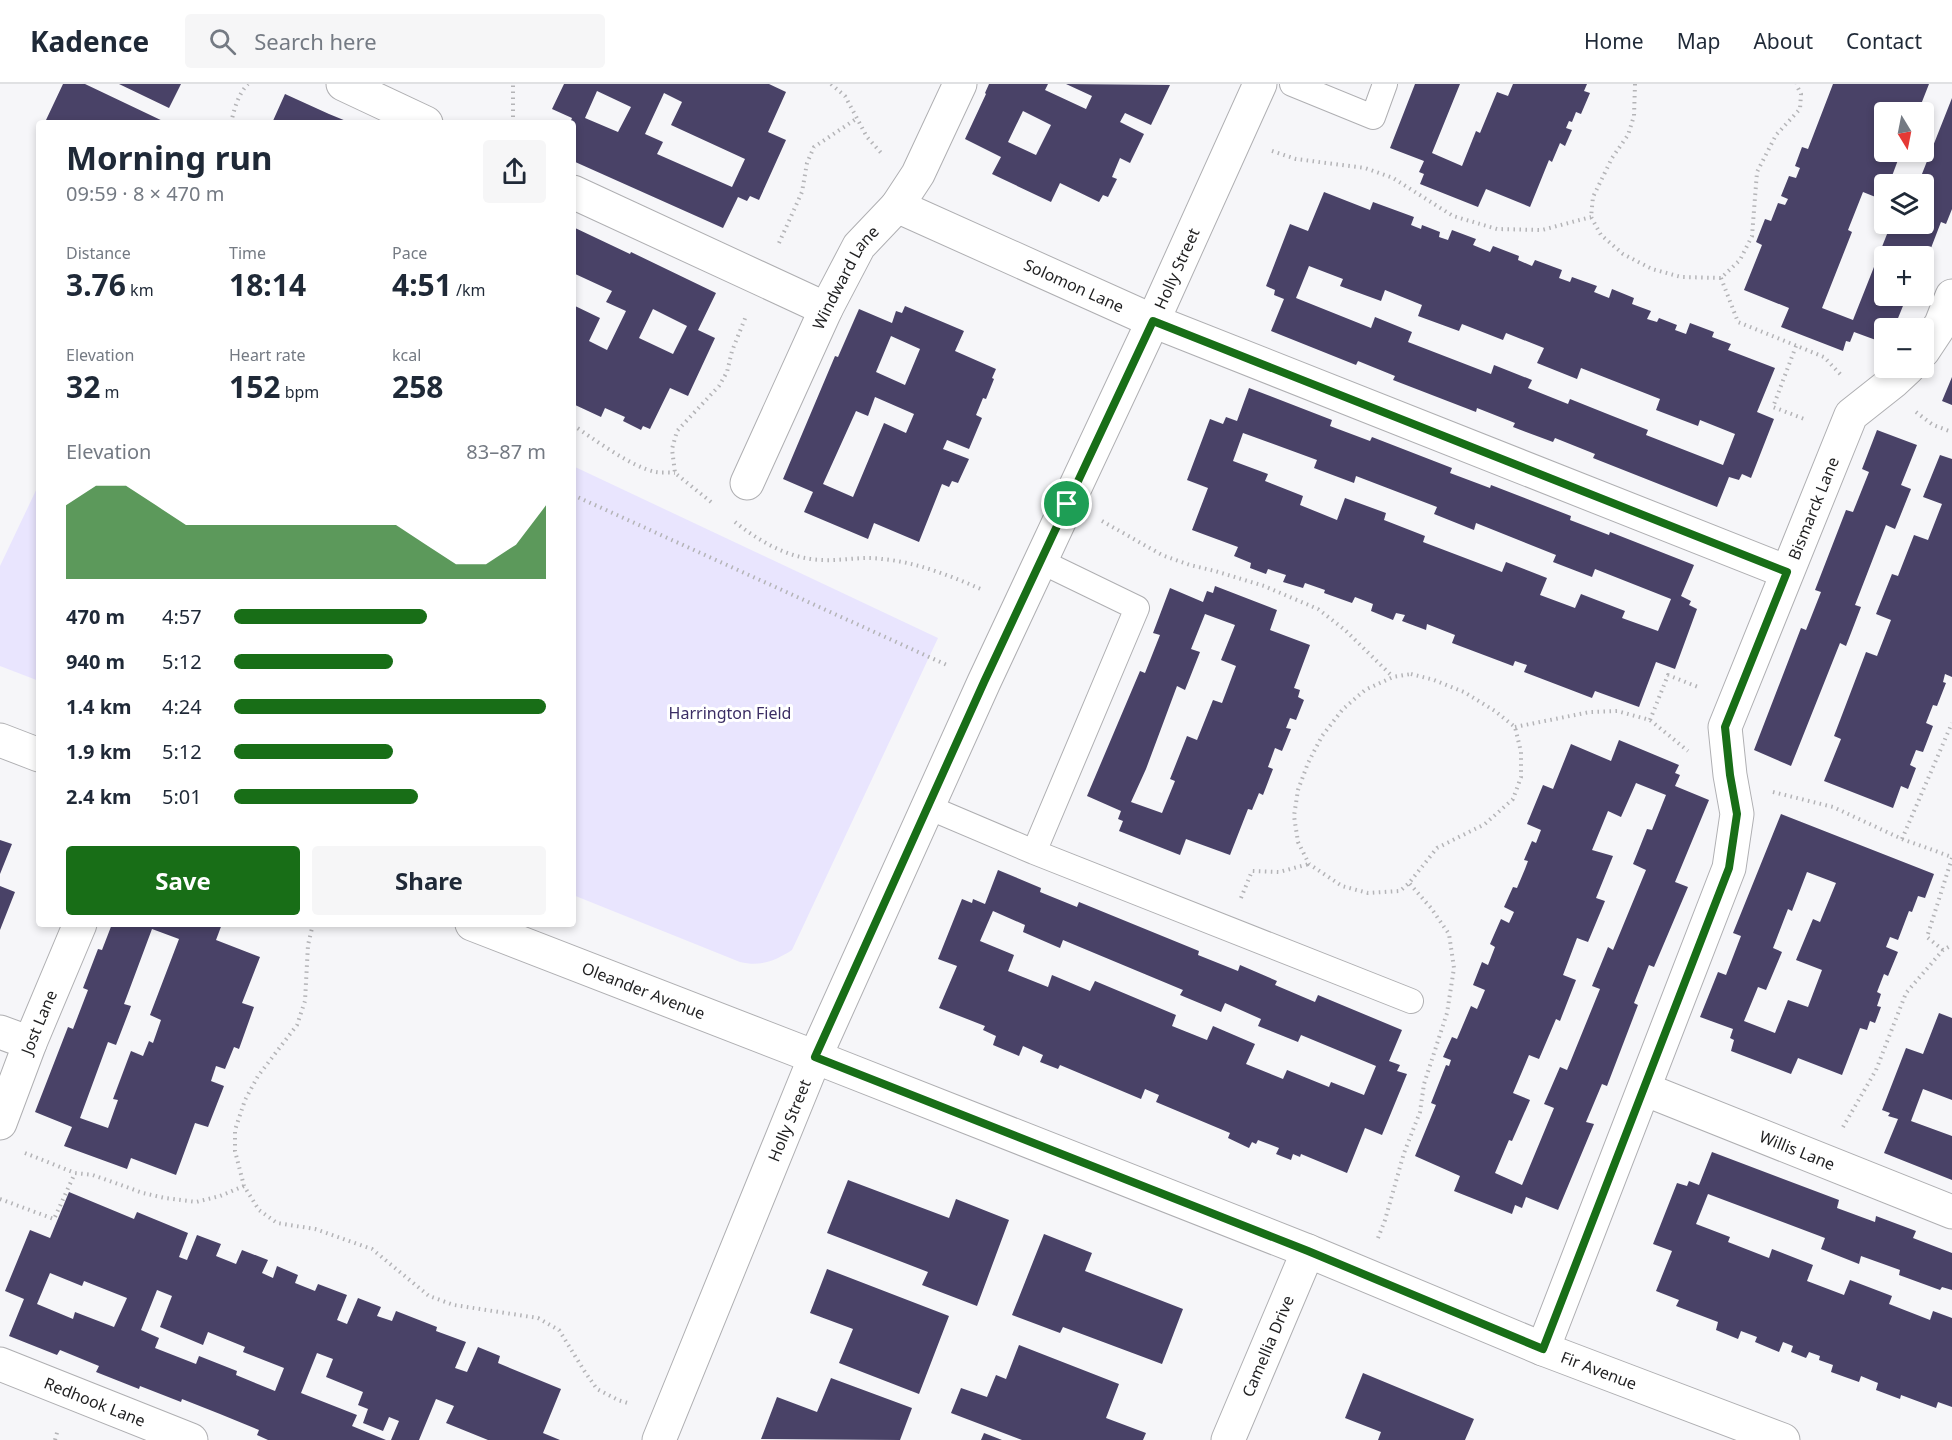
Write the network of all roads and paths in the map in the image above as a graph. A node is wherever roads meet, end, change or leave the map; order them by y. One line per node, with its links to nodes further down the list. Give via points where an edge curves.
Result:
1 (248, 84): 11 (path)
2 (343, 84): 12 (street)
3 (513, 84): 13 (path)
4 (831, 84): 15 (path, via 845,96 867,137 882,153)
5 (960, 84): 15 (street, Windward Lane)
6 (1260, 84): 14 (street, Holly Street)
7 (1292, 84): 8 (lane, via 1373,117)
8 (1385, 84)
9 (1635, 84): 18 (path, via 1634,116 1628,135 1593,197)
10 (1796, 84): 19 (path, via 1801,94 1800,109 1776,135 1757,172 1752,236 1740,260)
11 (232, 120)
12 (420, 120)
13 (513, 120)
14 (1235, 139): 18 (path, via 1296,159 1365,168 1393,178 1453,216 1497,229 1542,230); 22 (street, Holly Street)
15 (918, 174): 17 (street, Windward Lane)
16 (576, 193): 21 (street)
17 (897, 206): 21 (street, Windward Lane, via 859,246); 22 (street, Solomon Lane)
18 (1592, 217): 19 (path, via 1601,235 1623,254 1652,268 1681,277)
19 (1721, 278): 24 (path, via 1738,322)
20 (1952, 296): 23 (street)
21 (826, 309): 31 (street, Windward Lane)
22 (1153, 321): 33 (street, Holly Street); 35 (street, Solomon Lane)
23 (1934, 334)
24 (1797, 346): 26 (path, via 1824,357 1852,387); 29 (path, via 1773,407)
25 (1897, 378): 26 (street, Bismarck Lane)
26 (1875, 394): 28 (path, via 1904,403 1933,425); 29 (street, Bismarck Lane, via 1851,415)
27 (576, 427): 30 (path, via 654,472)
28 (1952, 432)
29 (1844, 433): 35 (street, Bismarck Lane)
30 (675, 472)
31 (747, 483)
32 (576, 496): 37 (path)
33 (1067, 504): 34 (street, Holly Street); 36 (path, via 1162,555 1264,586 1318,609)
34 (1040, 561): 37 (street, Holly Street); 45 (lane, via 1137,608)
35 (1787, 572): 38 (street, Bismarck Lane)
36 (1393, 677): 47 (path, via 1365,690 1343,709 1308,763 1294,816 1298,842); 48 (path, via 1411,674 1464,692 1515,727 1521,752 1521,777 1513,799 1485,824 1437,848)
37 (984, 682): 43 (street, Holly Street)
38 (1735, 700): 39 (path, via 1668,675); 59 (street, Bismarck Lane, via 1725,727 1737,814 1729,868)
39 (1650, 720)
40 (1952, 723): 44 (path)
41 (0, 740): 42 (street)
42 (36, 754)
43 (928, 807): 45 (lane); 58 (street, Holly Street)
44 (1902, 839)
45 (1034, 852): 52 (lane)
46 (1952, 858): 54 (path, via 1927,937)
47 (1309, 864): 48 (path, via 1342,886 1368,893 1400,891); 52 (path, via 1279,872 1252,871)
48 (1409, 884): 68 (path, via 1449,934 1454,968 1447,1013 1424,1084 1420,1112)
49 (80, 927): 57 (street, Jost Lane)
50 (312, 927): 64 (path, via 304,1001 297,1025 258,1076 235,1130)
51 (479, 927): 58 (street, Oleander Avenue)
52 (1228, 929): 55 (lane)
53 (1952, 945): 54 (path)
54 (1943, 950): 62 (path, via 1906,993 1876,1070)
55 (1411, 1001)
56 (0, 1032): 57 (street)
57 (30, 1043): 60 (street, Jost Lane)
58 (815, 1057): 67 (street, Fir Avenue); 71 (street, Holly Street)
59 (1644, 1089): 62 (street, Willis Lane); 69 (street, Bismarck Lane)
60 (0, 1123)
61 (21, 1152): 63 (path)
62 (1819, 1159): 66 (street, Willis Lane)
63 (75, 1173): 64 (path, via 93,1175 143,1193 196,1202); 65 (path, via 54,1219)
64 (244, 1186): 71 (path, via 259,1210 277,1223 315,1229 372,1249 429,1296 454,1305 538,1318 559,1330 597,1389)
65 (0, 1199)
66 (1952, 1212)
67 (1308, 1251): 68 (street, Fir Avenue); 73 (street, Camellia Drive)
68 (1363, 1274): 69 (street, Fir Avenue)
69 (1543, 1349): 74 (street, Fir Avenue)
70 (0, 1364): 72 (street, Redhook Lane)
71 (663, 1428)
72 (191, 1440)
73 (1228, 1440)
74 (1783, 1440)

